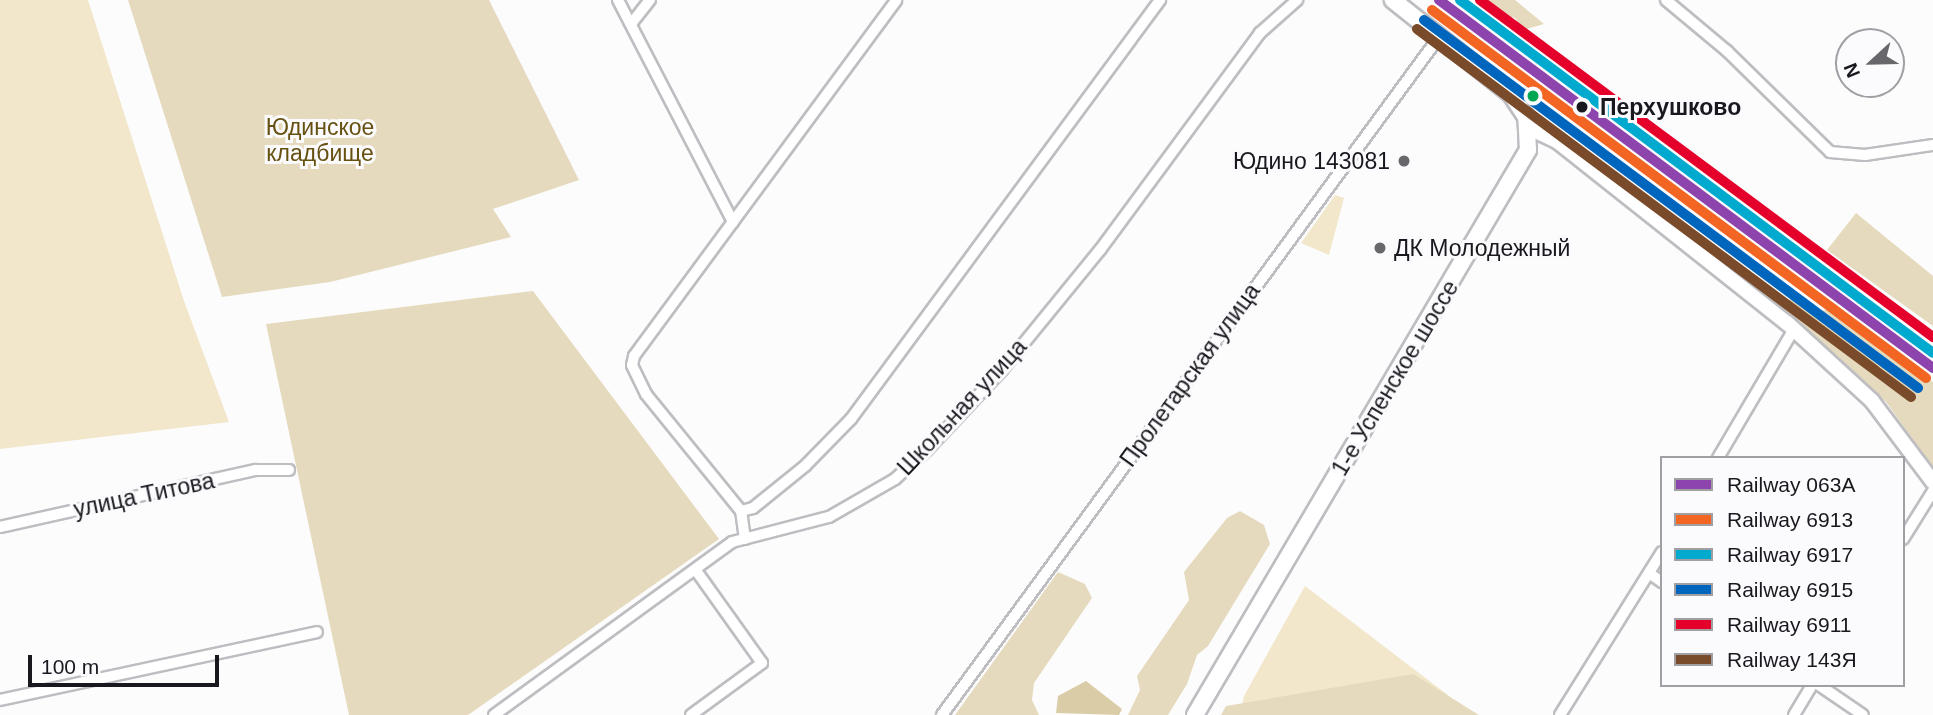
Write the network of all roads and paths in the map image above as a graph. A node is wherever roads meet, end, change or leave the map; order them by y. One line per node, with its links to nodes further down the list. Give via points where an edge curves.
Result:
1 (618, 0): 8 (street)
2 (650, 0): 8 (street)
3 (896, 0): 12 (street)
4 (1160, 0): 18 (street, via 851,419 805,466 753,508)
5 (1297, 0): 21 (street, Школьная улица, via 1260,33 1100,250 1002,370 928,450 895,479 829,517)
6 (1393, 0): 9 (main road)
7 (1666, 0): 11 (street, via 1727,51 1830,152 1865,155)
8 (631, 24): 12 (street)
9 (1439, 37): 10 (main road, via 1511,94); 32 (street, Пролетарская улица)
10 (1529, 128): 13 (street, via 1557,141); 33 (main road, 1-е Успенское шоссе, via 1521,168)
11 (1933, 145)
12 (733, 222): 18 (street, via 634,356 632,365 646,394)
13 (1794, 329): 14 (street); 16 (street, via 1872,401)
14 (1719, 456)
15 (289, 470): 19 (street, улица Титова, via 256,470)
16 (1933, 482)
17 (1933, 491): 20 (street)
18 (741, 511): 21 (street)
19 (0, 527)
20 (1905, 536)
21 (745, 539): 23 (street, Школьная улица, via 732,542)
22 (1660, 555): 24 (street)
23 (695, 569): 30 (street, Школьная улица); 31 (street, via 762,663)
24 (1649, 573): 25 (street); 34 (street)
25 (1660, 581)
26 (317, 632): 29 (street)
27 (1811, 687): 35 (street)
28 (1822, 687): 36 (street)
29 (0, 700)
30 (494, 715)
31 (691, 715)
32 (942, 715)
33 (1195, 715)
34 (1560, 715)
35 (1794, 715)
36 (1863, 715)

